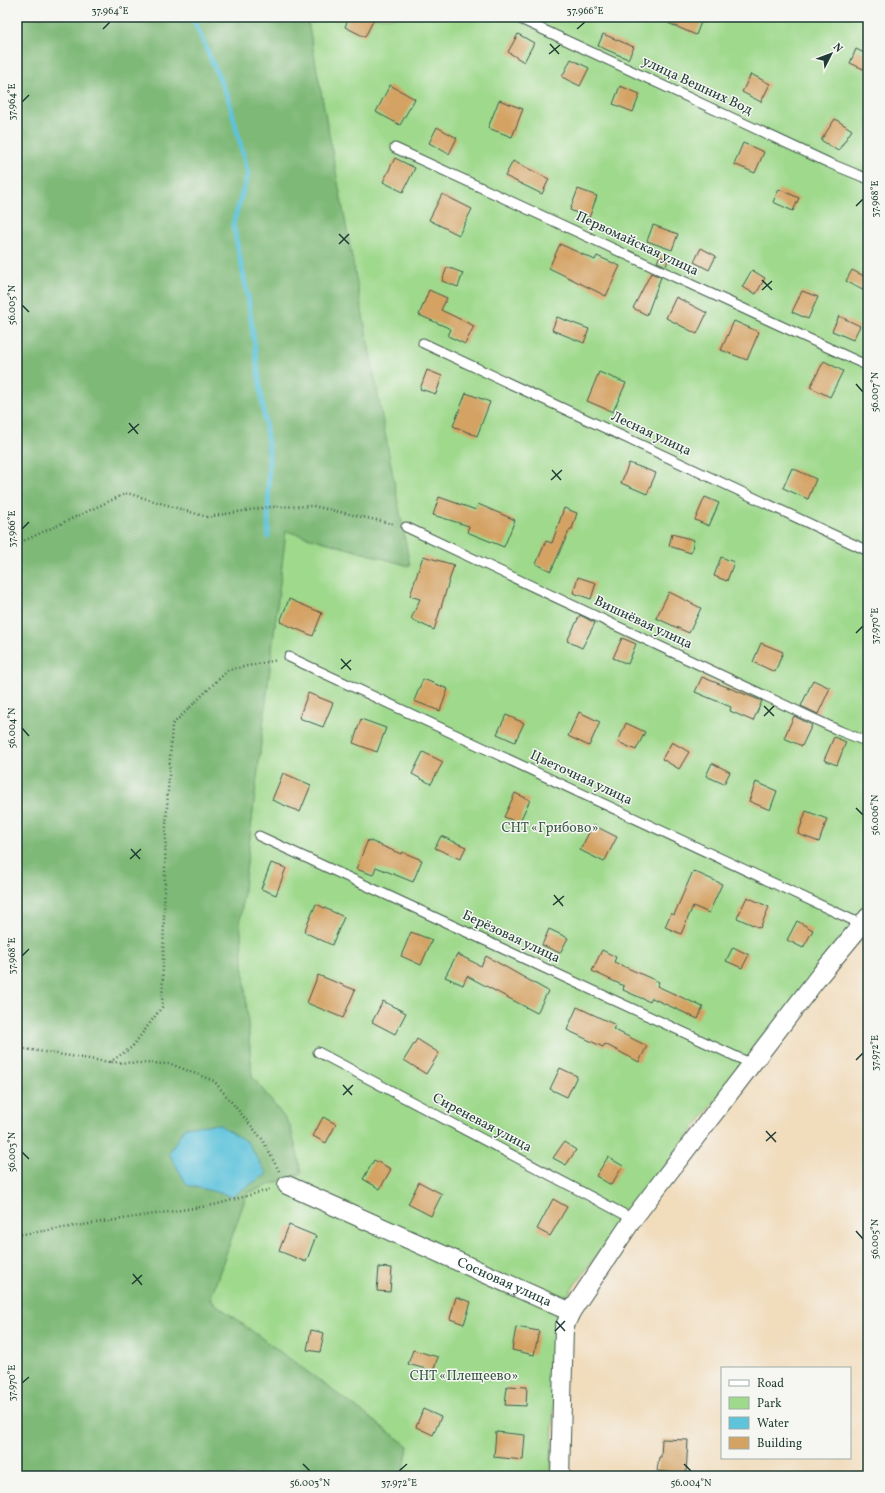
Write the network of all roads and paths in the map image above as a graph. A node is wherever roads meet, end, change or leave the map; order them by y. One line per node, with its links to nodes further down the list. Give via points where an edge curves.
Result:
1 (516, 17): 3 (lane, улица Вешних Вод)
2 (395, 148): 5 (lane, Первомайская улица)
3 (868, 179)
4 (423, 343): 8 (lane, Лесная улица)
5 (868, 366)
6 (406, 527): 7 (path, via 313,506 268,507 207,517 127,493); 10 (lane, Вишнёвая улица)
7 (17, 544)
8 (868, 551)
9 (289, 657): 12 (lane, Цветочная улица); 15 (path, via 228,670 172,725 166,825 162,1007 132,1047)
10 (868, 742)
11 (259, 836): 16 (lane, Берёзовая улица)
12 (864, 920): 16 (street)
13 (17, 1047): 15 (path)
14 (318, 1052): 18 (lane, Сиреневая улица)
15 (109, 1062): 17 (path, via 171,1064 214,1081 262,1139)
16 (752, 1064): 18 (street)
17 (287, 1185): 19 (path, via 214,1205); 20 (street, Сосновая улица)
18 (633, 1219): 20 (street)
19 (17, 1235)
20 (571, 1312): 21 (street, via 564,1328)
21 (560, 1476)

